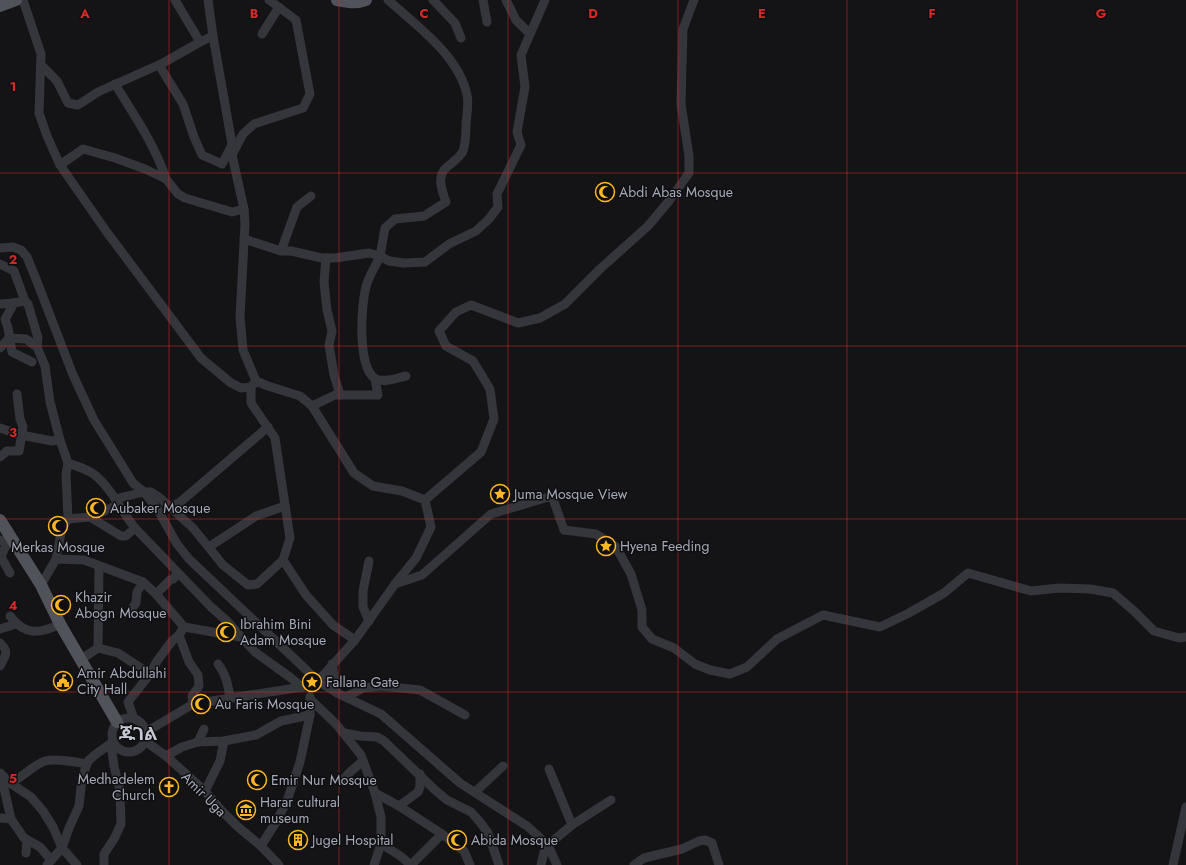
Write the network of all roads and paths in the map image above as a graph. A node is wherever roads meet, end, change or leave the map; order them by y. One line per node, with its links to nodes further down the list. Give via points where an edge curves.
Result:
1 (16, 0): 14 (main road)
2 (22, 0): 22 (street, via 41,54)
3 (175, 0): 21 (street)
4 (208, 0): 19 (street)
5 (269, 0): 15 (street)
6 (337, 0): 7 (main road, via 353,3)
7 (366, 0)
8 (388, 0): 34 (street, via 442,50 458,71 468,96 463,151 455,162 445,168 441,179 441,190 446,202 424,216 395,219 385,228)
9 (433, 0): 20 (street, via 455,23)
10 (483, 0): 16 (street)
11 (506, 0): 18 (street, via 516,20)
12 (545, 0): 18 (street)
13 (694, 0): 57 (street, via 683,29 681,104 689,173 648,226 564,304 540,318 518,323 471,305 456,312 439,331 446,346 473,361 490,389 494,419 481,452)
14 (0, 6)
15 (279, 7): 17 (street); 26 (street, via 296,20 310,94 303,108 254,124 243,134)
16 (487, 22)
17 (262, 34)
18 (530, 34): 34 (street, via 521,55 525,87 517,132 521,145 497,194 498,207 476,232 449,244 425,262 404,264)
19 (213, 36): 21 (street); 25 (street)
20 (461, 38)
21 (200, 42): 23 (street)
22 (41, 64): 24 (street, via 57,81 68,103 78,105); 27 (street, via 39,113)
23 (159, 65): 24 (street); 25 (street, via 183,104 202,155 222,164)
24 (115, 84): 28 (street, via 148,138)
25 (232, 144): 26 (street)
26 (232, 155): 30 (street)
27 (60, 165): 28 (street, via 83,149 115,158); 46 (street, via 201,358 231,384 241,388)
28 (166, 179): 30 (street, via 178,194 185,198 232,212)
29 (311, 196): 33 (street, via 297,207)
30 (244, 209): 31 (street)
31 (244, 239): 33 (street); 46 (street, via 240,324 243,350)
32 (0, 248): 56 (street, via 13,247 21,250 27,258 73,375 94,420 133,483)
33 (281, 251): 35 (street)
34 (380, 256): 35 (street, via 370,253); 45 (street, via 366,286 361,320 363,355 368,372)
35 (326, 258): 48 (street, via 324,282 332,331 328,345)
36 (0, 264): 37 (street, via 14,271)
37 (25, 301): 38 (street); 41 (street, via 38,338)
38 (13, 303): 39 (street); 40 (street, via 5,319)
39 (0, 304)
40 (9, 338): 41 (street, via 26,339); 42 (street); 43 (street, via 12,352)
41 (38, 347): 53 (street)
42 (0, 348)
43 (32, 362)
44 (406, 376): 45 (street, via 382,380)
45 (375, 378): 48 (street, via 378,395)
46 (253, 384): 49 (street, via 300,396); 50 (street, via 251,403)
47 (17, 394): 52 (street, via 23,427)
48 (340, 395): 49 (street)
49 (312, 406): 57 (street, via 354,473 373,486 402,490)
50 (268, 427): 59 (street, via 180,503); 60 (street, via 275,438)
51 (0, 428): 52 (street)
52 (21, 435): 53 (street, via 52,441); 54 (street, via 19,452 7,451)
53 (60, 440): 55 (street)
54 (0, 457)
55 (68, 463): 58 (street, via 92,473 106,486); 62 (street)
56 (144, 492): 58 (street); 59 (street, via 151,492); 93 (street, via 189,559)
57 (425, 500): 75 (street, via 431,527 416,558)
58 (117, 502): 61 (street); 64 (street)
59 (170, 506): 66 (street)
60 (285, 506): 66 (street, via 256,516); 69 (street, via 290,538)
61 (90, 517): 62 (street); 64 (street, via 121,536 126,536)
62 (68, 519): 68 (street, via 62,528)
63 (0, 520): 76 (main road)
64 (135, 528): 72 (street)
65 (0, 540): 67 (street, via 7,543)
66 (208, 547): 69 (street, via 223,565 248,585 257,584)
67 (1, 557): 73 (street)
68 (56, 559): 71 (street, via 84,560); 76 (street)
69 (283, 560): 85 (street, via 306,595 333,625)
70 (369, 562): 79 (street, via 363,591 363,607)
71 (99, 566): 74 (street); 87 (street)
72 (178, 573): 77 (street); 83 (street)
73 (10, 574)
74 (142, 582): 77 (street); 78 (street)
75 (395, 584): 79 (street); 84 (street, via 422,575 491,514 552,496 564,530 596,534 616,547 631,574 638,595 642,610 642,627 652,639 674,648 695,664 710,670 730,674 747,668 777,639 823,615 880,627 944,593 968,573 1031,590 1090,589 1113,593 1154,632 1179,638)
76 (41, 585): 80 (main road)
77 (156, 594): 82 (street)
78 (133, 607)
79 (369, 620): 85 (street)
80 (60, 624): 81 (street, via 39,632 26,630 13,620); 88 (main road)
81 (0, 629)
82 (182, 631): 83 (street); 92 (street, via 168,646); 98 (street, via 189,662 198,676 199,686 192,696)
83 (241, 637): 94 (street, via 255,652)
84 (1186, 637)
85 (355, 640): 90 (street)
86 (0, 643): 91 (street, via 6,654)
87 (98, 648): 88 (street); 92 (street, via 118,653)
88 (80, 660): 102 (main road)
89 (218, 664): 96 (street, via 224,670)
90 (332, 664): 93 (street); 95 (street)
91 (0, 666)
92 (150, 674): 101 (street, via 128,702)
93 (318, 681): 94 (street); 95 (street)
94 (305, 686): 96 (street); 97 (street)
95 (342, 695): 100 (street, via 363,688 381,686 420,690); 120 (street, via 381,714 460,783)
96 (230, 698): 98 (street)
97 (310, 699): 99 (street); 104 (street)
98 (193, 704): 105 (street)
99 (310, 715): 106 (street, via 281,721 256,735); 130 (street, via 300,762 287,801)
100 (465, 715)
101 (134, 719): 102 (street, via 125,718); 105 (street, via 142,724)
102 (117, 722): 108 (street, via 112,732)
103 (204, 729): 107 (street)
104 (344, 733): 110 (street); 115 (street, via 377,737)
105 (146, 736): 108 (street, via 143,746 133,752 121,751); 109 (street, Amir Uga)
106 (224, 741): 107 (street); 118 (street, via 220,761)
107 (198, 742): 109 (street)
108 (112, 743): 111 (street); 136 (street, via 120,791 121,824 104,854)
109 (166, 756): 118 (street, Amir Uga)
110 (363, 761): 116 (street); 119 (street)
111 (87, 764): 117 (street, via 45,761); 131 (street, via 82,778 79,806)
112 (503, 766): 120 (street)
113 (549, 769): 126 (street)
114 (0, 774): 117 (street); 125 (street)
115 (420, 774): 122 (street, via 418,792); 141 (street, via 443,796 471,812 480,822 488,833)
116 (342, 781)
117 (10, 783): 131 (street, via 31,798 43,811)
118 (205, 791): 130 (street, Amir Uga, via 237,826)
119 (375, 792): 122 (street); 129 (street, via 381,817)
120 (475, 792): 132 (street, via 527,826)
121 (611, 800): 126 (street)
122 (399, 806): 127 (street)
123 (1186, 807): 146 (street)
124 (0, 818): 125 (street)
125 (11, 819): 128 (street)
126 (572, 825): 132 (street)
127 (442, 834): 139 (street); 140 (street, via 464,851)
128 (27, 841): 133 (street); 134 (street, via 40,847)
129 (381, 844): 138 (street); 139 (street)
130 (262, 846): 137 (street, Amir Uga)
131 (62, 848): 134 (street); 135 (street)
132 (546, 849): 142 (street); 143 (street)
133 (26, 853)
134 (49, 863)
135 (77, 865)
136 (104, 865)
137 (279, 865)
138 (374, 865)
139 (411, 865)
140 (470, 865)
141 (499, 865)
142 (541, 865)
143 (557, 865)
144 (634, 865): 145 (street, via 644,858 682,850 705,840 712,843)
145 (719, 865)
146 (1173, 865)

